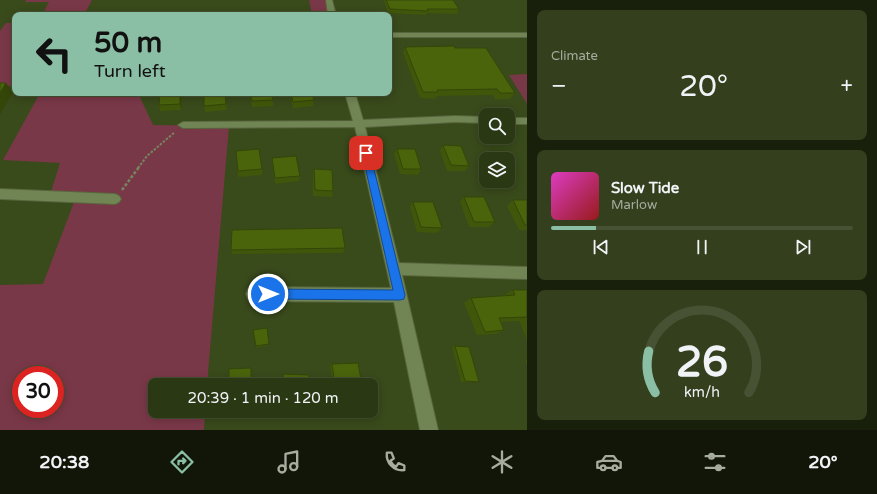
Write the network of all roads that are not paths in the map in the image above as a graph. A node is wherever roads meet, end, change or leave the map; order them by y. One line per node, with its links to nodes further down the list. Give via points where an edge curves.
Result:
1 (328, 0): 2 (street)
2 (331, 12)
3 (392, 35): 4 (street)
4 (527, 35)
5 (351, 96): 9 (street)
6 (479, 120): 9 (street)
7 (515, 121): 8 (street)
8 (527, 121)
9 (359, 124): 10 (street); 13 (street)
10 (183, 125)
11 (0, 194): 12 (street)
12 (115, 199)
13 (394, 269): 14 (street); 16 (street)
14 (527, 272)
15 (253, 294): 16 (street)
16 (400, 295): 17 (street)
17 (429, 430)

